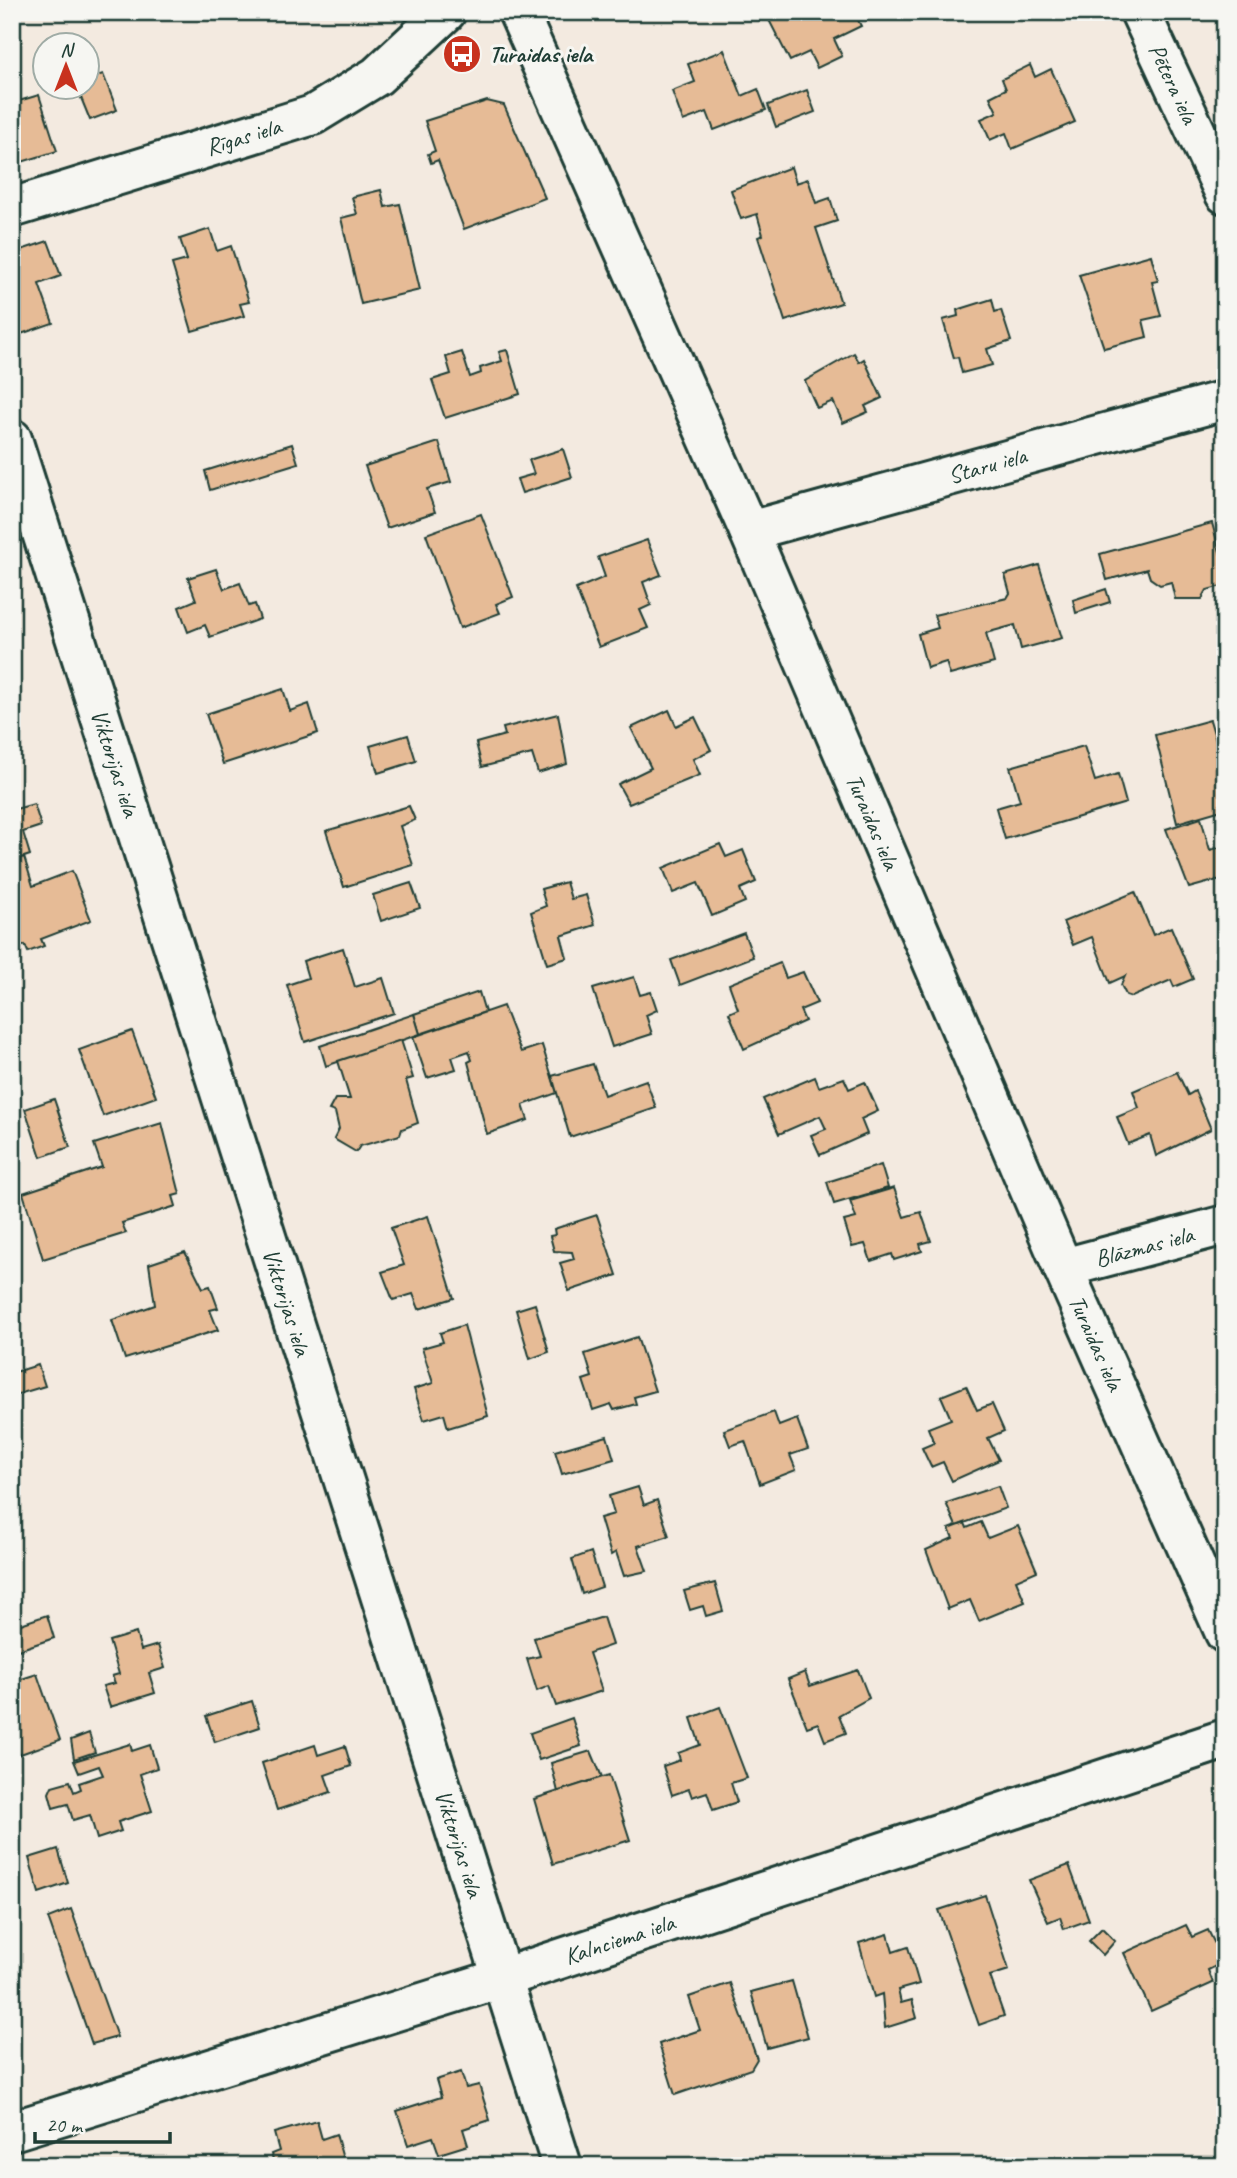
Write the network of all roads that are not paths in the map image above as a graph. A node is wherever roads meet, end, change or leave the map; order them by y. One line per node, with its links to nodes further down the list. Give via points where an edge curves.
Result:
1 (446, 12): 5 (street, Rīgas iela, via 377,76 313,116)
2 (518, 12): 8 (street, Turaidas iela)
3 (1140, 12): 4 (street, Pētera iela)
4 (1225, 194)
5 (12, 208)
6 (1225, 401): 8 (street, Staru iela)
7 (12, 439): 13 (street, Viktorijas iela)
8 (749, 531): 10 (street, Turaidas iela)
9 (1225, 1225): 10 (street, Blāzmas iela)
10 (1063, 1268): 11 (street, Turaidas iela)
11 (1225, 1633)
12 (1225, 1739): 13 (street, Kalnciema iela)
13 (502, 1978): 14 (street, Kalnciema iela); 15 (street, Viktorijas iela)
14 (12, 2131)
15 (562, 2166)

